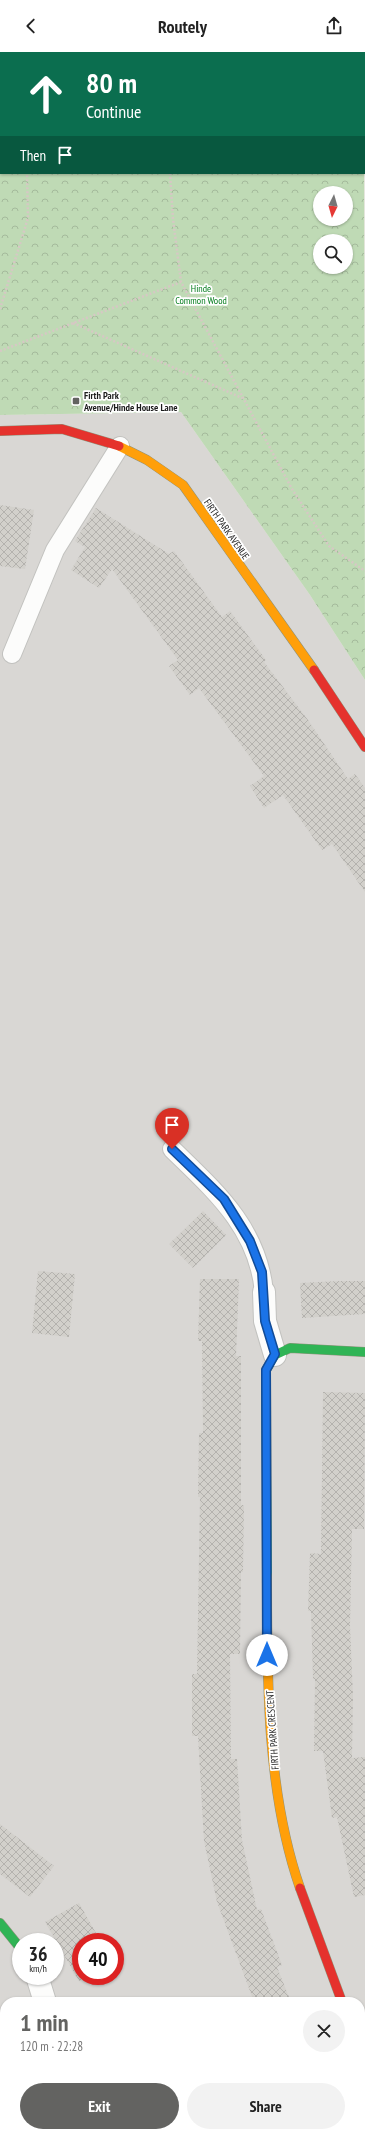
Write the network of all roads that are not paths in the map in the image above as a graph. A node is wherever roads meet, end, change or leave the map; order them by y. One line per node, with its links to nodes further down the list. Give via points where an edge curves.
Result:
1 (0, 431): 2 (street, FIRTH PARK AVENUE, via 62,429)
2 (120, 446): 3 (lane, via 55,550); 4 (street, FIRTH PARK AVENUE, via 147,460 183,485 326,687)
3 (12, 654)
4 (365, 747)
5 (172, 1149): 6 (lane, via 224,1199 250,1241 262,1272)
6 (264, 1292): 8 (street, via 265,1321)
7 (365, 1352): 8 (street, via 290,1348)
8 (275, 1354): 13 (street, FIRTH PARK CRESCENT, via 266,1370 266,1378 267,1671 276,1781 289,1857)
9 (0, 1923): 10 (street)
10 (12, 1938)
11 (40, 1985): 12 (street)
12 (43, 1997)
13 (340, 1997)

